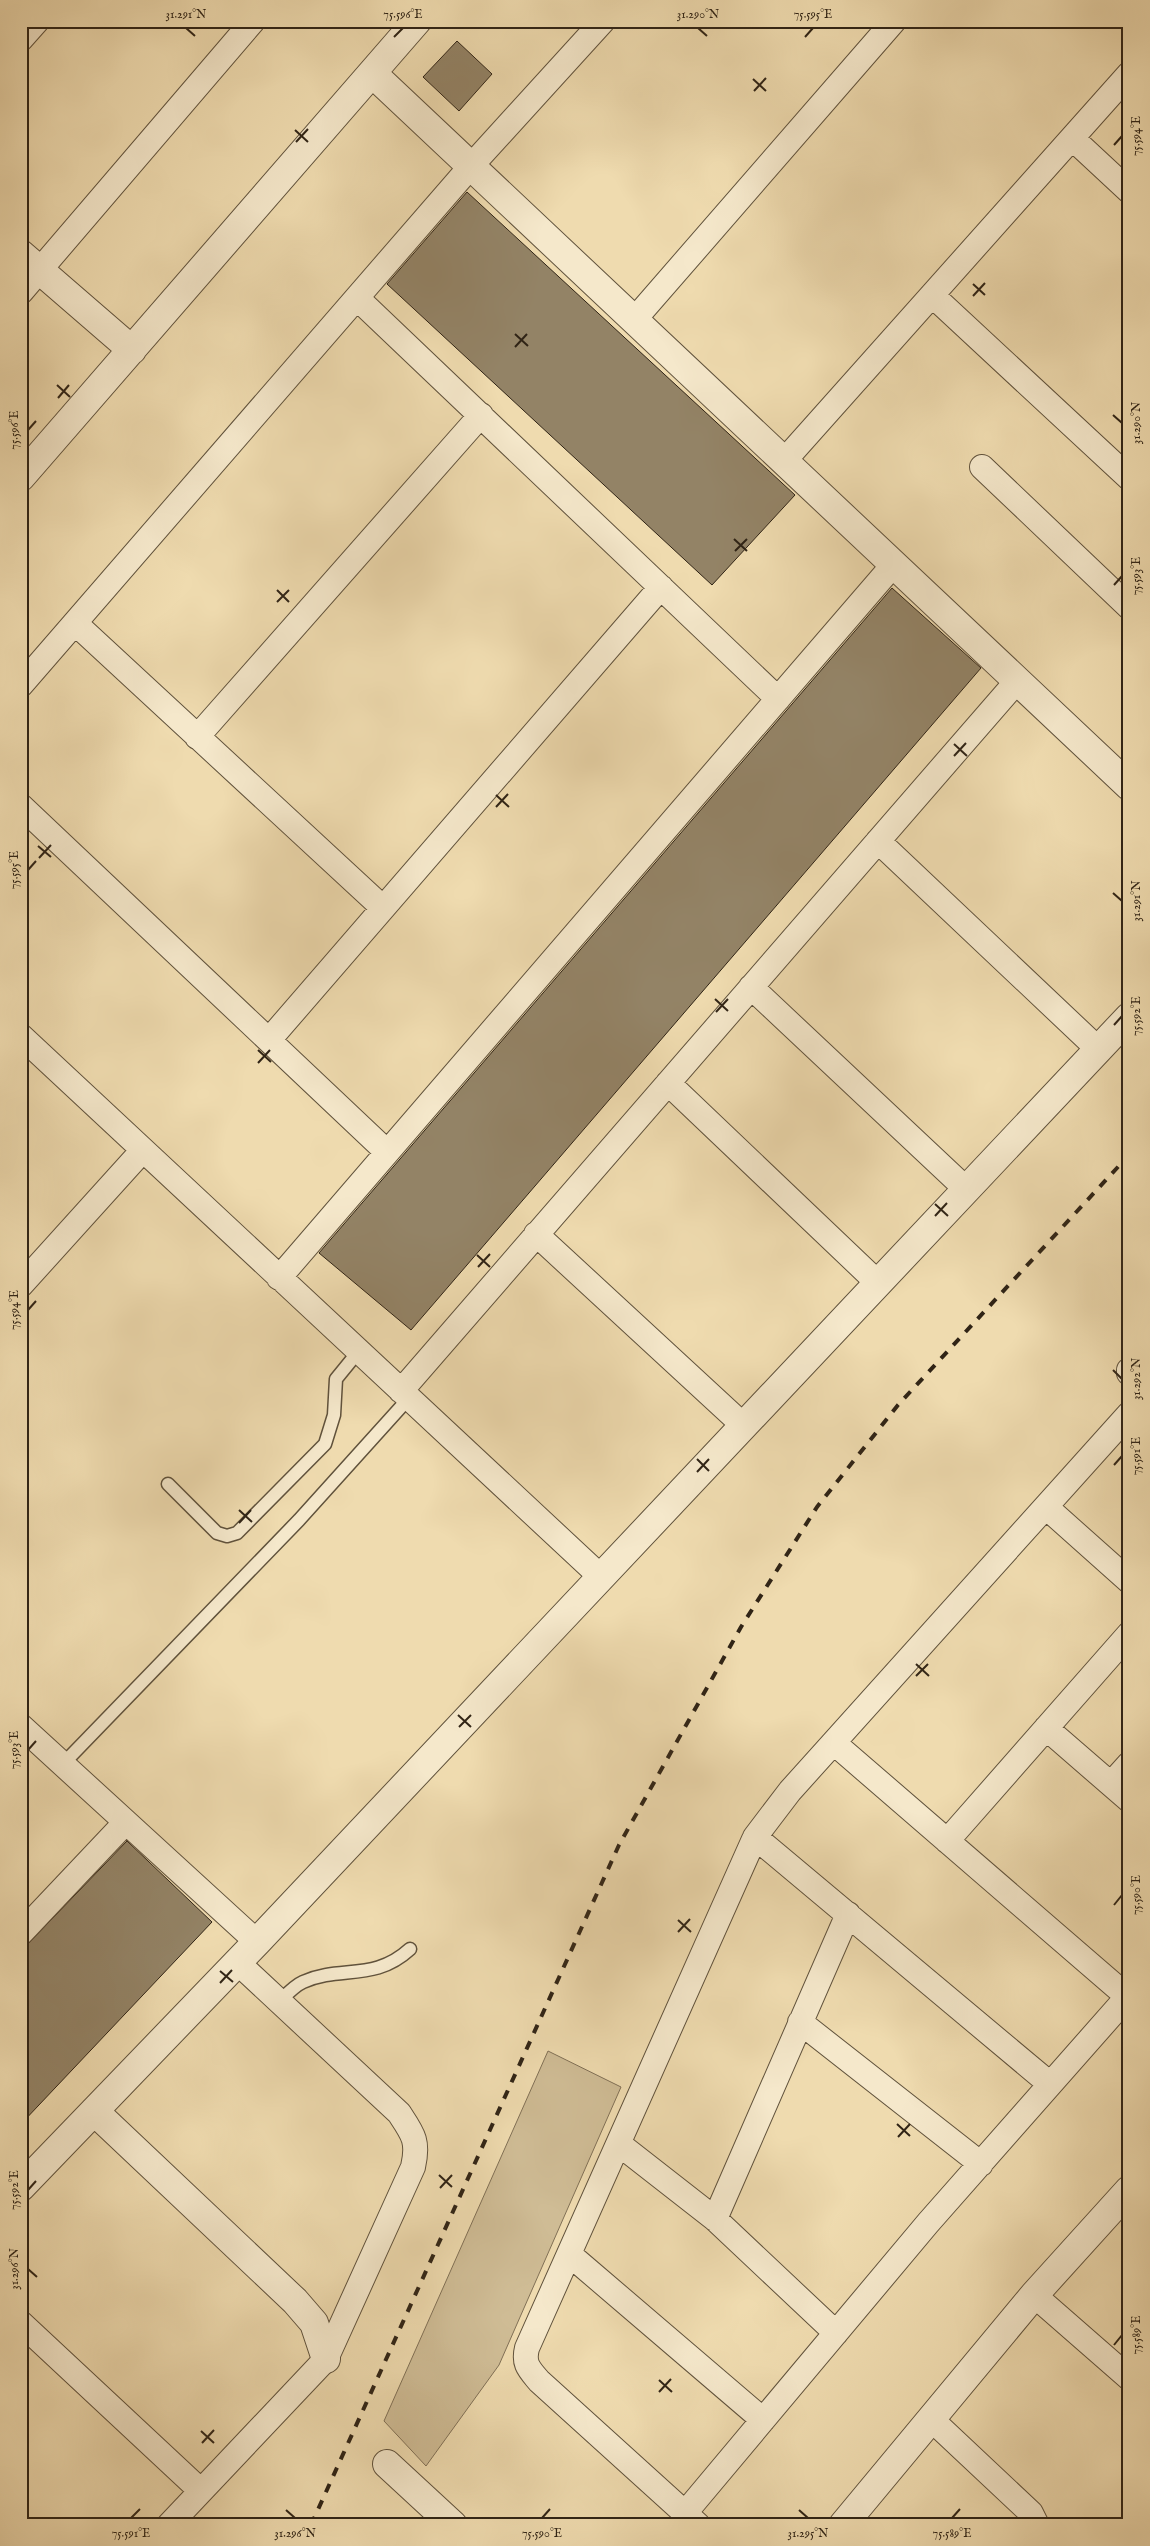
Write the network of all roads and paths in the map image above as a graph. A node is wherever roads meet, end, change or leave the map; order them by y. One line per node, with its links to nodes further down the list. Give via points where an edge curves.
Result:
1 (37, 21): 6 (street)
2 (253, 21): 12 (street)
3 (417, 21): 7 (street)
4 (894, 21): 16 (street)
5 (600, 22): 10 (street)
6 (21, 39)
7 (372, 73): 10 (street); 17 (street)
8 (1129, 74): 9 (street)
9 (1072, 138): 11 (street); 14 (street)
10 (470, 166): 15 (street); 16 (street)
11 (1129, 191)
12 (31, 262): 13 (street); 17 (street)
13 (21, 292)
14 (932, 295): 19 (street); 22 (street)
15 (357, 298): 18 (street); 26 (street)
16 (634, 320): 19 (street)
17 (132, 350): 21 (street)
18 (481, 415): 24 (street); 30 (street)
19 (784, 461): 23 (street)
20 (982, 467): 25 (street)
21 (21, 477)
22 (1129, 478)
23 (894, 564): 27 (street); 29 (street)
24 (661, 587): 29 (street); 34 (street)
25 (1129, 607)
26 (74, 623): 28 (street); 30 (street)
27 (1017, 681): 31 (street); 33 (street)
28 (21, 685)
29 (778, 699): 42 (street)
30 (198, 737): 34 (street)
31 (1129, 786)
32 (21, 806): 38 (street)
33 (878, 841): 35 (street); 39 (street)
34 (383, 908): 38 (street)
35 (751, 987): 40 (street); 43 (street)
36 (1129, 1017): 39 (street)
37 (23, 1040): 41 (street)
38 (269, 1040): 42 (street)
39 (1098, 1049): 43 (street)
40 (668, 1083): 44 (street); 46 (street)
41 (143, 1150): 45 (street); 47 (street)
42 (387, 1152): 45 (street)
43 (966, 1189): 46 (street)
44 (536, 1234): 49 (street); 51 (street)
45 (279, 1278): 48 (street)
46 (878, 1283): 51 (street)
47 (21, 1285)
48 (358, 1352): 49 (street); 52 (lane, via 336,1379 334,1415 325,1444 237,1532 227,1536 218,1533)
49 (405, 1395): 54 (street); 60 (lane, via 299,1520)
50 (1129, 1414): 53 (street)
51 (744, 1426): 54 (street)
52 (168, 1484)
53 (1046, 1507): 55 (street); 59 (street)
54 (601, 1577): 69 (street)
55 (1129, 1581)
56 (1129, 1634): 58 (street)
57 (21, 1726): 60 (street)
58 (1046, 1728): 62 (street); 66 (street)
59 (834, 1743): 65 (street, via 790,1792); 66 (street)
60 (62, 1764): 64 (street)
61 (1129, 1764): 62 (street)
62 (1111, 1784): 63 (street)
63 (1129, 1800)
64 (125, 1823): 68 (street); 69 (street)
65 (756, 1837): 67 (street); 77 (street)
66 (947, 1841): 72 (street)
67 (848, 1914): 74 (street); 75 (street)
68 (21, 1934)
69 (257, 1942): 71 (street)
70 (410, 1949): 73 (lane, via 394,1962 369,1971 303,1982)
71 (237, 1962): 73 (street); 76 (street)
72 (1128, 1996): 75 (street)
73 (279, 2002): 86 (street, via 399,2113 412,2132 417,2147 413,2167)
74 (800, 2022): 78 (street); 81 (street)
75 (1050, 2084): 78 (street)
76 (94, 2111): 79 (street); 86 (street, via 295,2301 314,2323)
77 (619, 2144): 81 (street); 82 (street)
78 (981, 2164): 85 (street)
79 (21, 2187)
80 (1129, 2190): 83 (street)
81 (715, 2219): 85 (street)
82 (569, 2254): 89 (street); 92 (street, via 527,2348 524,2359 527,2367)
83 (1034, 2296): 87 (street); 88 (street)
84 (21, 2323): 91 (street)
85 (836, 2333): 89 (street)
86 (326, 2359): 91 (street)
87 (1129, 2378)
88 (931, 2419): 95 (street); 96 (street, via 1031,2513)
89 (763, 2420): 92 (street)
90 (387, 2464): 94 (street)
91 (201, 2491): 93 (street)
92 (691, 2519)
93 (169, 2525)
94 (453, 2525)
95 (843, 2525)
96 (1037, 2525)

